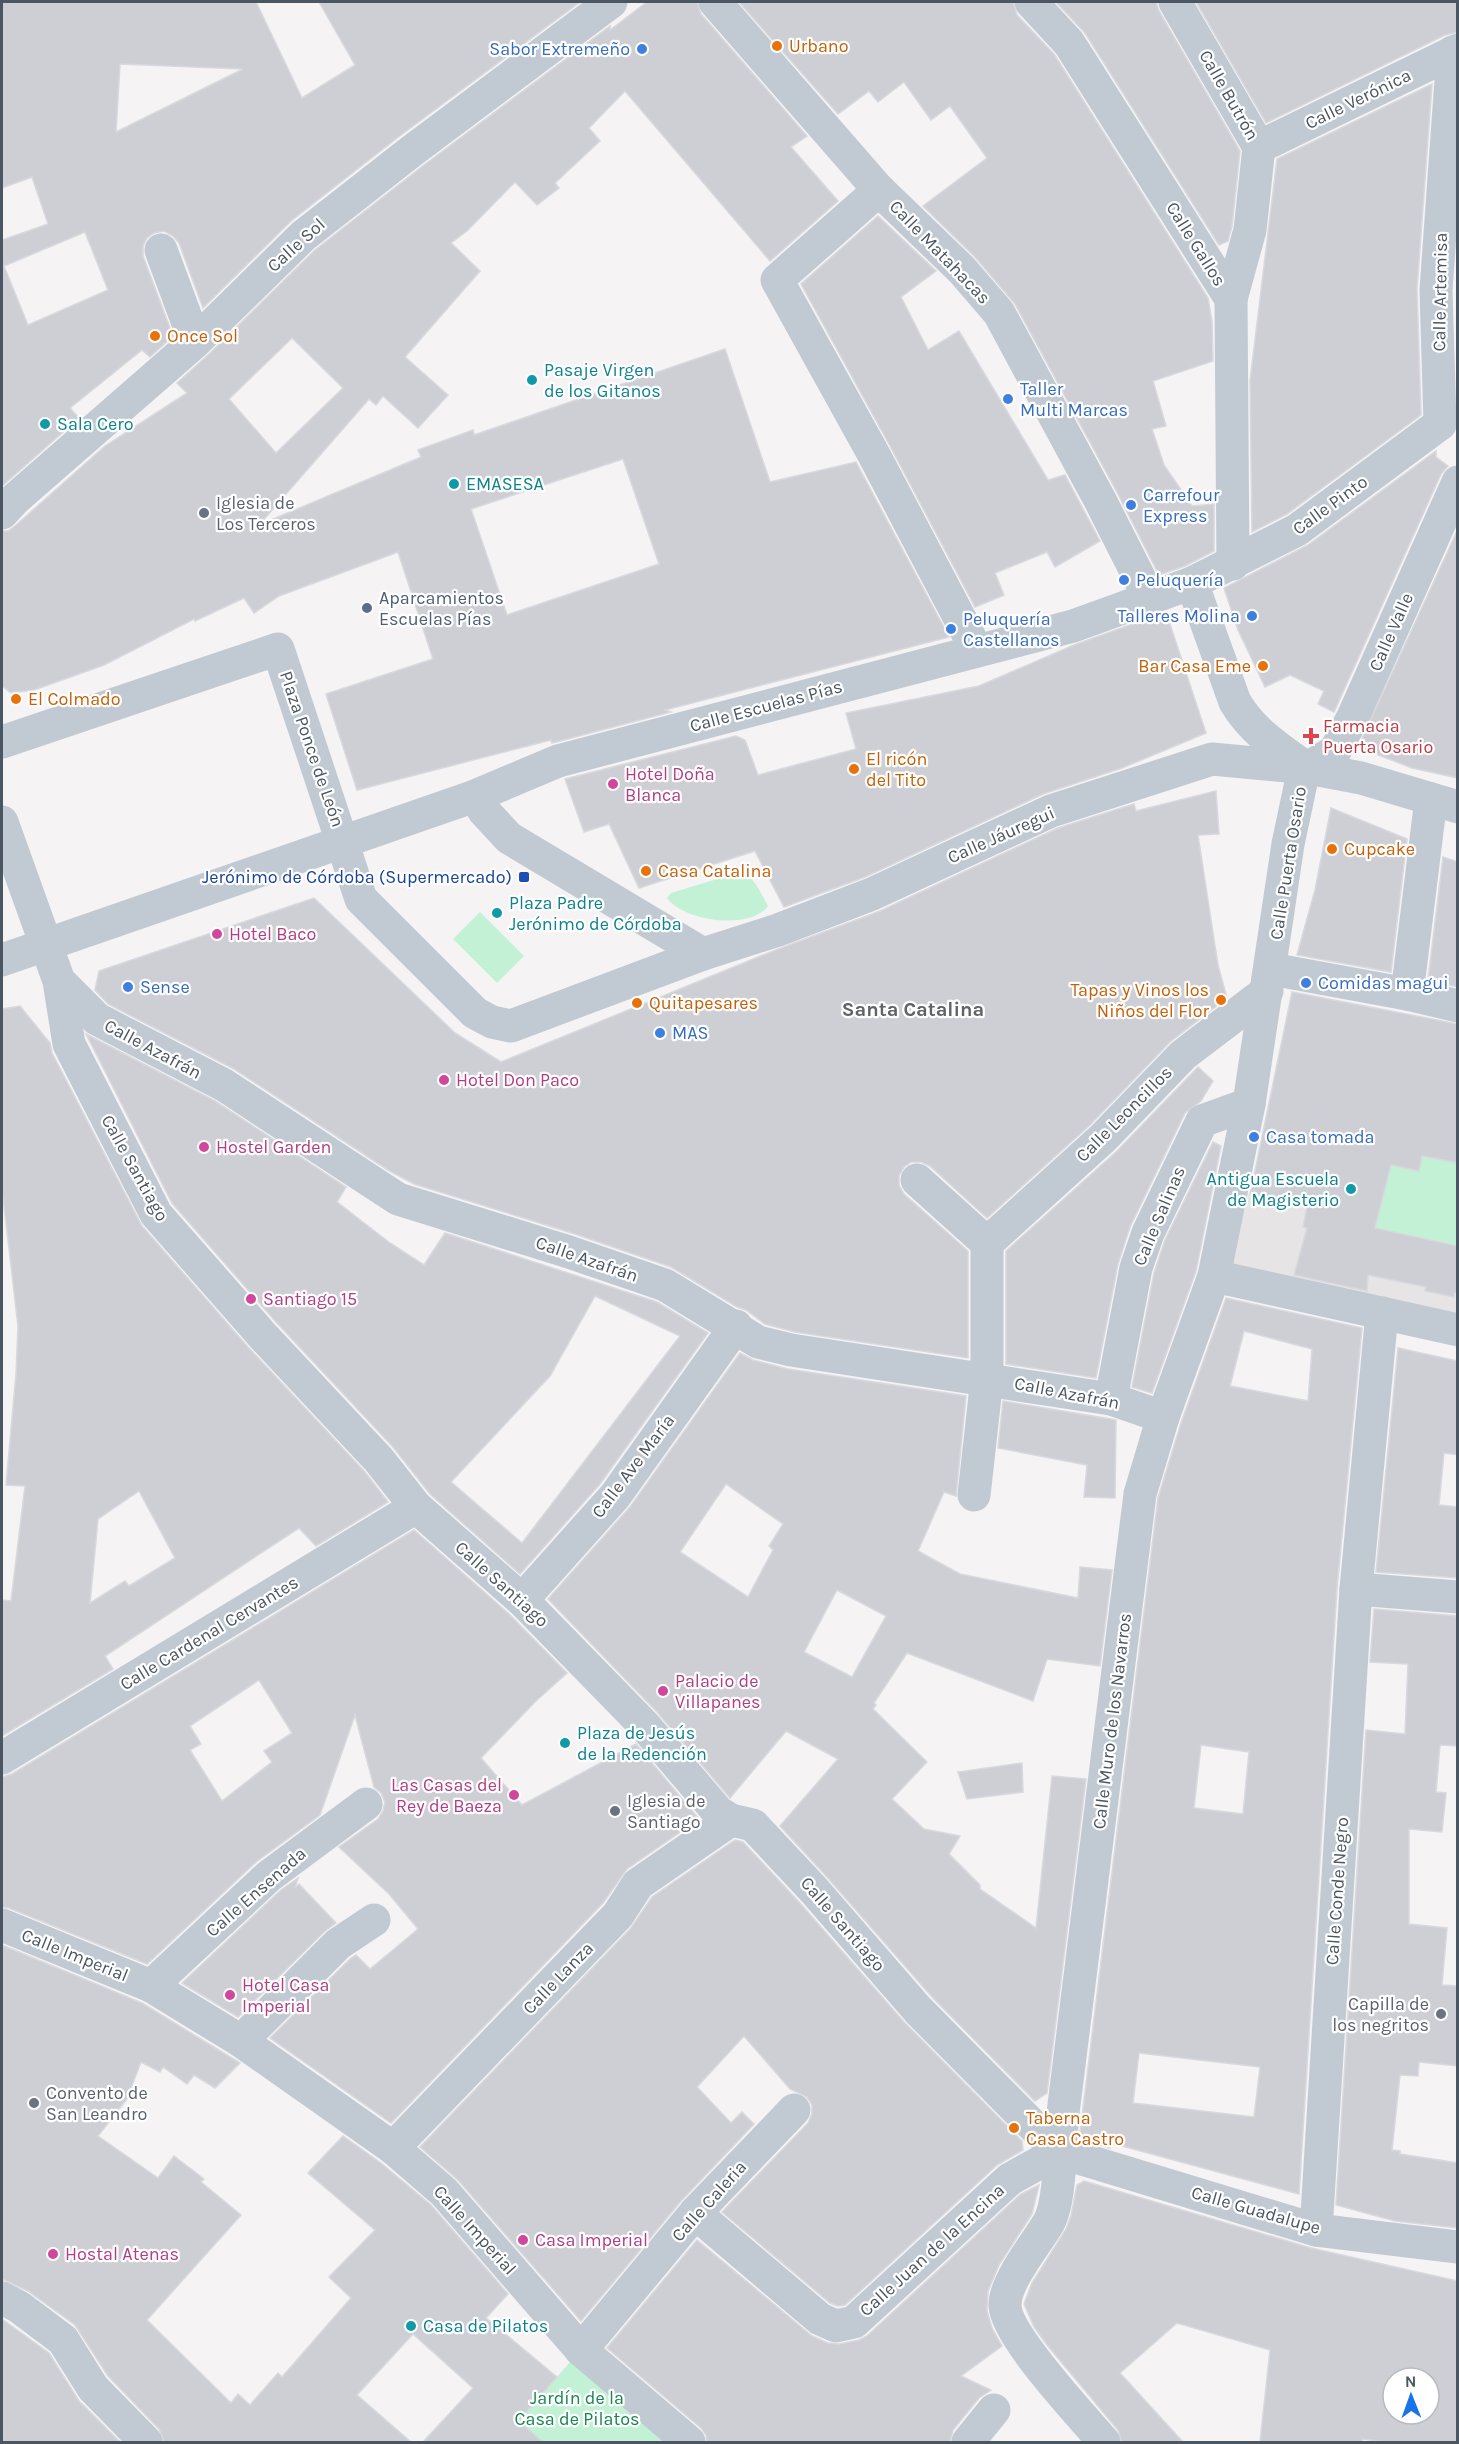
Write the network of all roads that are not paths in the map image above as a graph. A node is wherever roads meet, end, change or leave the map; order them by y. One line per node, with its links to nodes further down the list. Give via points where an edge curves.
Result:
1 (715, 2): 7 (street, Calle Matahacas)
2 (1031, 2): 9 (street, Calle Gallos, via 1069,43)
3 (1175, 2): 6 (street, Calle Butrón)
4 (609, 3): 10 (street, Calle Sol, via 303,236)
5 (1455, 51): 6 (street, Calle Verónica); 11 (street, Calle Artemisa, via 1436,290)
6 (1259, 147): 9 (street, Calle Butrón, via 1250,230)
7 (879, 190): 16 (street, Calle Matahacas, via 962,270 999,313); 17 (street, via 777,280)
8 (161, 250): 10 (street)
9 (1232, 299): 14 (street, Calle Gallos)
10 (195, 342): 13 (street, Calle Sol)
11 (1449, 430): 14 (street, Calle Pinto, via 1297,530)
12 (1458, 482): 19 (street, Calle Valle, via 1353,717 1335,751)
13 (2, 513)
14 (1233, 564): 15 (street, Calle Pinto)
15 (1192, 583): 16 (street, Calle Escuelas Pías); 19 (street, Calle Puerta Osario, via 1245,720)
16 (1150, 599): 17 (street, Calle Escuelas Pías, via 1073,626)
17 (977, 651): 20 (street, Calle Escuelas Pías, via 558,760)
18 (2, 742): 23 (street, Plaza Ponce de León, via 278,649)
19 (1308, 768): 21 (street, Calle Jáuregui, via 1361,778); 25 (street, Calle Jáuregui, via 1212,759 1051,811 872,894); 27 (street, Calle Puerta Osario, via 1302,778 1288,844)
20 (475, 796): 23 (street, Calle Escuelas Pías); 25 (street, via 509,838)
21 (1444, 803): 29 (street)
22 (2, 822): 24 (street)
23 (343, 841): 24 (street, Plaza Ponce de León); 25 (street, via 361,899 475,1013 492,1022 511,1026)
24 (47, 945): 26 (street, Plaza Ponce de León); 28 (street, Calle Santiago)
25 (703, 954)
26 (2, 960)
27 (1269, 980): 29 (street); 31 (street, Calle Muro de los Navarros); 33 (street, Calle Leoncillos, via 1183,1055 1103,1138)
28 (59, 981): 36 (street, Calle Azafrán, via 97,1019 224,1085 398,1199 665,1286); 42 (street, Calle Santiago, via 69,1044 156,1214 379,1460)
29 (1407, 994): 30 (street)
30 (1458, 1006)
31 (1249, 1104): 34 (street, Calle Muro de los Navarros); 39 (street, Calle Salinas, via 1202,1121 1148,1233 1136,1268)
32 (917, 1180): 33 (street)
33 (987, 1244): 38 (street)
34 (1214, 1276): 35 (street); 40 (street, Calle Muro de los Navarros)
35 (1382, 1313): 37 (street); 43 (street, Calle Conde Negro)
36 (736, 1326): 38 (street, Calle Azafrán, via 759,1342 791,1350); 45 (street, Calle Ave María, via 615,1496)
37 (1458, 1330)
38 (987, 1378): 39 (street, Calle Azafrán); 41 (street)
39 (1112, 1399): 40 (street, Calle Azafrán)
40 (1163, 1416): 55 (street, Calle Muro de los Navarros, via 1140,1494)
41 (974, 1495)
42 (416, 1507): 45 (street, Calle Santiago); 46 (street, Calle Cardenal Cervantes)
43 (1356, 1589): 44 (street); 57 (street, Calle Conde Negro)
44 (1458, 1597)
45 (522, 1600): 48 (street, Calle Santiago, via 644,1725 718,1812)
46 (2, 1758)
47 (366, 1804): 51 (street, Calle Ensenada, via 269,1876)
48 (731, 1820): 54 (street, Calle Lanza, via 638,1884 618,1915); 55 (street, Calle Santiago, via 753,1825 918,2010)
49 (374, 1920): 52 (street, via 338,1944)
50 (2, 1925): 51 (street, Calle Imperial)
51 (151, 1986): 52 (street, Calle Imperial)
52 (241, 2041): 54 (street, Calle Imperial)
53 (794, 2110): 56 (street, Calle Caleria)
54 (393, 2148): 60 (street, Calle Imperial, via 444,2192)
55 (1059, 2152): 56 (street, Calle Juan de la Encina, via 1010,2179 854,2322 836,2326 820,2319); 57 (street, Calle Guadalupe); 65 (street, Calle Muro de los Navarros, via 1057,2197 1051,2219 1007,2290 1005,2308 1017,2338)
56 (695, 2213): 60 (street, Calle Caleria)
57 (1316, 2230): 58 (street, Calle Guadalupe)
58 (1458, 2247)
59 (2, 2298): 62 (street, via 63,2340 93,2388)
60 (581, 2350): 63 (street, Calle Imperial)
61 (994, 2410): 64 (street)
62 (146, 2442)
63 (689, 2442)
64 (968, 2442)
65 (1104, 2442)

